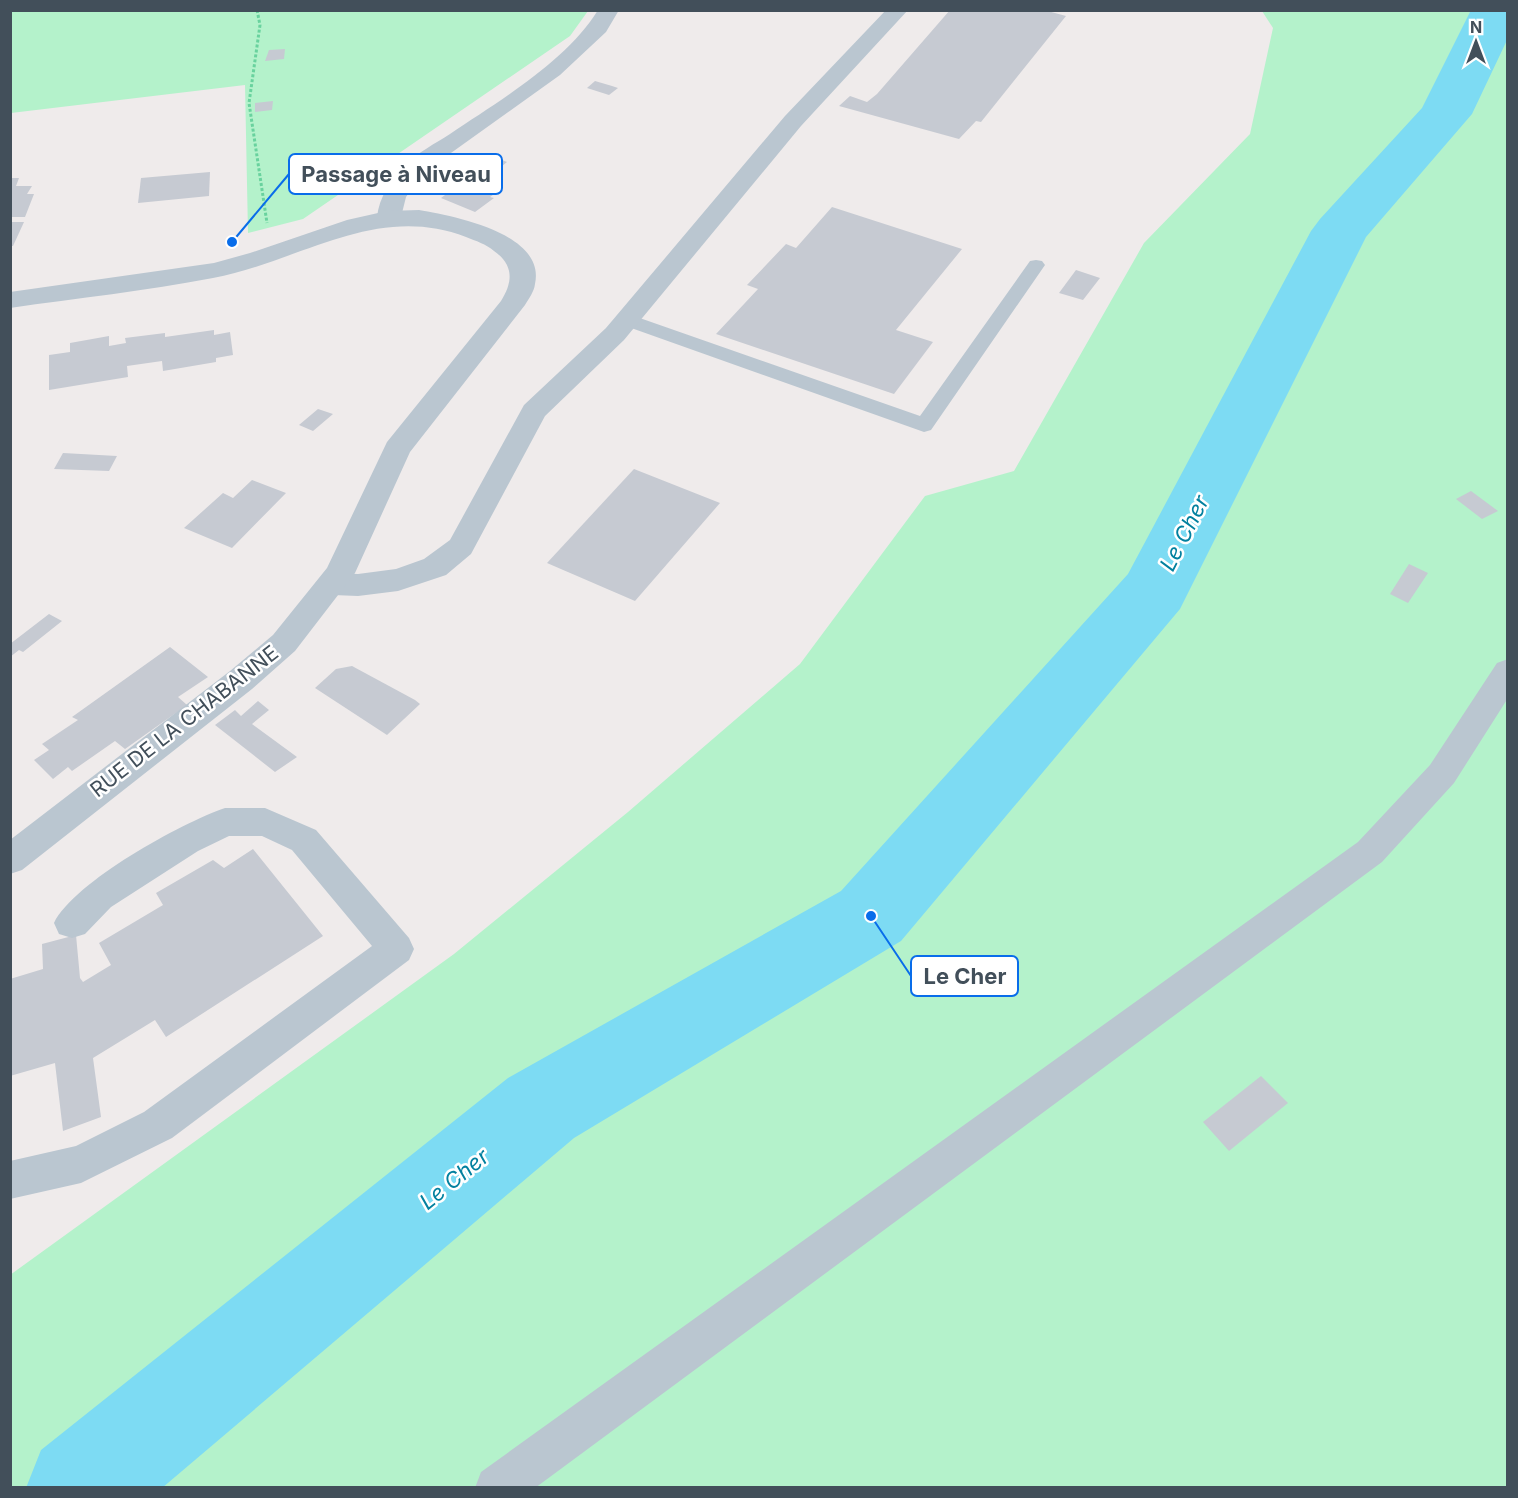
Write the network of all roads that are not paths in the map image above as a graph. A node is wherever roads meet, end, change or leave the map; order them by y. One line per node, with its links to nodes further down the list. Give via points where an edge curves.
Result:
1 (609, 10): 3 (street, via 593,34 562,62 415,168 399,186 389,207)
2 (898, 10): 6 (street, via 793,121)
3 (389, 217): 5 (street, RUE DE LA CHABANNE, via 351,224 222,269); 7 (street, RUE DE LA CHABANNE, via 445,220 483,234 506,246 519,261 523,280 513,305 397,449)
4 (1036, 266): 6 (lane, via 924,425)
5 (10, 300)
6 (627, 320): 7 (street, via 534,411 461,547 435,567 398,580)
7 (333, 584): 9 (street, RUE DE LA CHABANNE, via 284,643 241,680)
8 (1508, 671): 12 (street, via 1443,774 1370,852)
9 (10, 860)
10 (72, 923): 11 (street, via 98,896 186,841 225,822 266,822 304,840 396,949 158,1125 81,1164)
11 (10, 1180)
12 (497, 1488)

